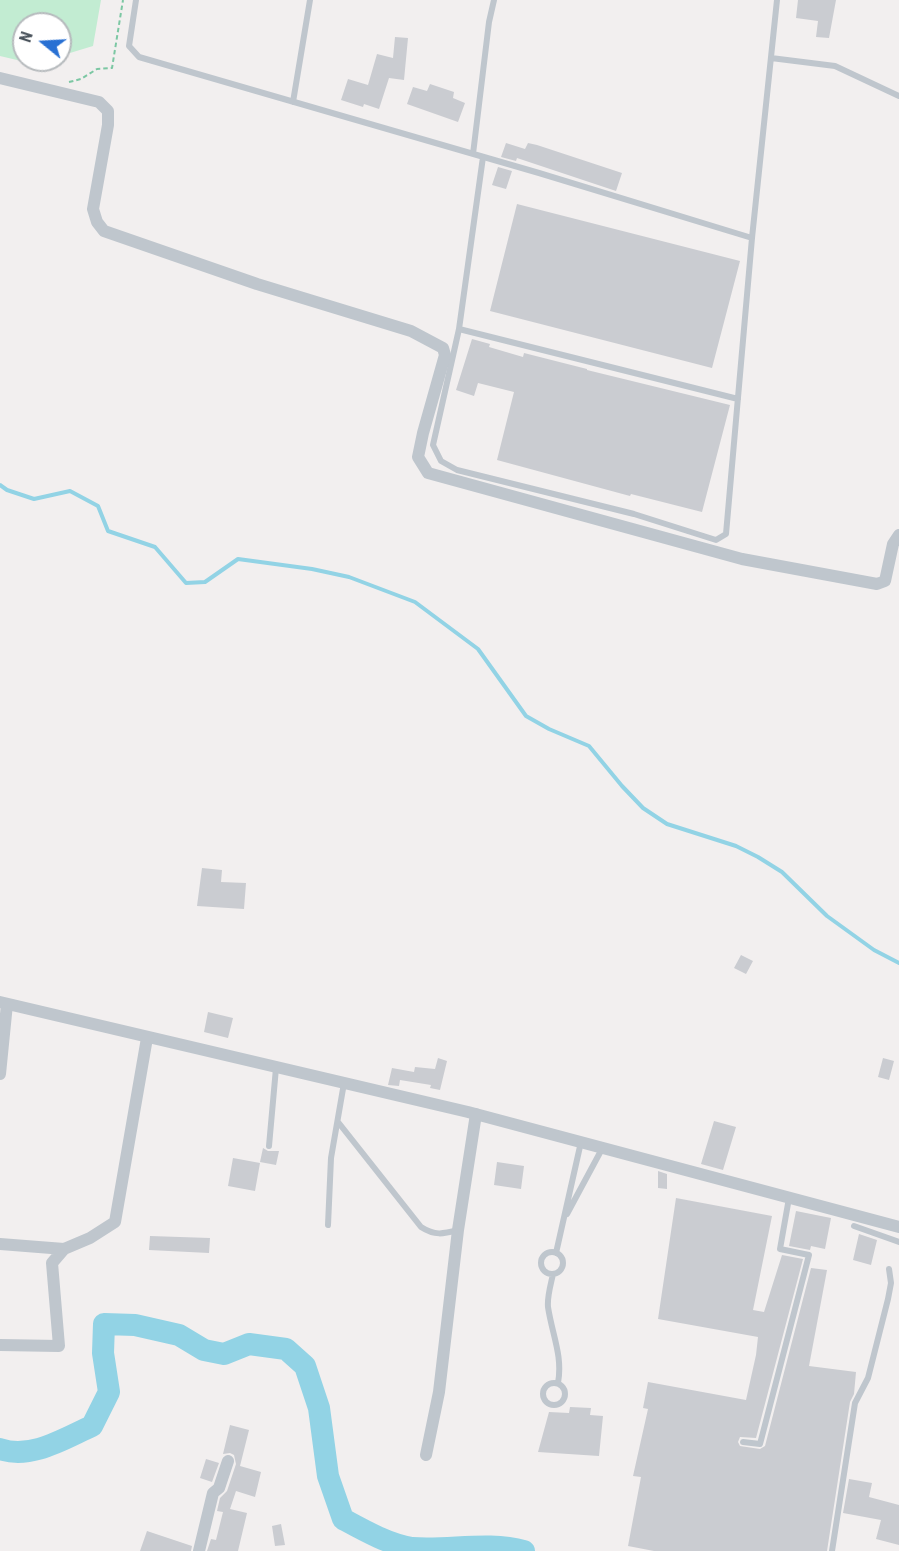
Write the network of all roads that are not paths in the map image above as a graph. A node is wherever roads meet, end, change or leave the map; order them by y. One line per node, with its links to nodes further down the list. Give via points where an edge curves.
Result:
1 (136, 0): 8 (lane, via 129,46 139,57)
2 (310, 0): 8 (lane)
3 (494, 0): 9 (lane)
4 (777, 0): 5 (lane)
5 (771, 58): 7 (lane, via 835,66); 11 (lane)
6 (0, 78): 14 (street, via 99,102 108,111 93,209 96,222 104,231 257,284 411,331 443,348 445,355 418,458 428,473 742,559 877,584 885,580 893,544)
7 (899, 96)
8 (293, 102): 9 (lane)
9 (474, 154): 10 (lane)
10 (483, 157): 11 (lane); 12 (lane)
11 (752, 238): 13 (lane)
12 (459, 329): 13 (lane); 13 (lane, via 433,445 441,461 457,470 634,514 716,540 726,534)
13 (738, 399)
14 (899, 535)
15 (3, 1003): 16 (street); 18 (street)
16 (147, 1038): 17 (street); 33 (street, via 115,1222)
17 (276, 1068): 19 (street); 23 (lane)
18 (0, 1074)
19 (344, 1083): 20 (street); 21 (lane)
20 (476, 1114): 22 (street); 30 (street)
21 (338, 1122): 27 (lane, via 331,1158); 30 (lane, via 421,1227 432,1234)
22 (581, 1142): 24 (street); 26 (lane)
23 (269, 1146)
24 (603, 1147): 25 (street); 26 (lane)
25 (789, 1198): 29 (street); 40 (lane, via 780,1248 809,1254 760,1444)
26 (563, 1222): 35 (lane)
27 (328, 1225)
28 (854, 1226): 31 (lane)
29 (899, 1227)
30 (458, 1230): 41 (street, via 439,1392)
31 (898, 1242): 34 (lane)
32 (0, 1244): 33 (street)
33 (64, 1250): 38 (street, via 52,1263 59,1346)
34 (894, 1250)
35 (556, 1253): 37 (lane, via 563,1264); 37 (lane, via 549,1252 542,1260 544,1269)
36 (889, 1269): 44 (lane, via 891,1283 877,1344 867,1381 855,1403)
37 (553, 1274): 39 (lane, via 548,1305 560,1358)
38 (0, 1345)
39 (558, 1383)
40 (743, 1442)
41 (426, 1455)
42 (228, 1461): 43 (street, via 219,1488 213,1493)
43 (199, 1551)
44 (832, 1551)

